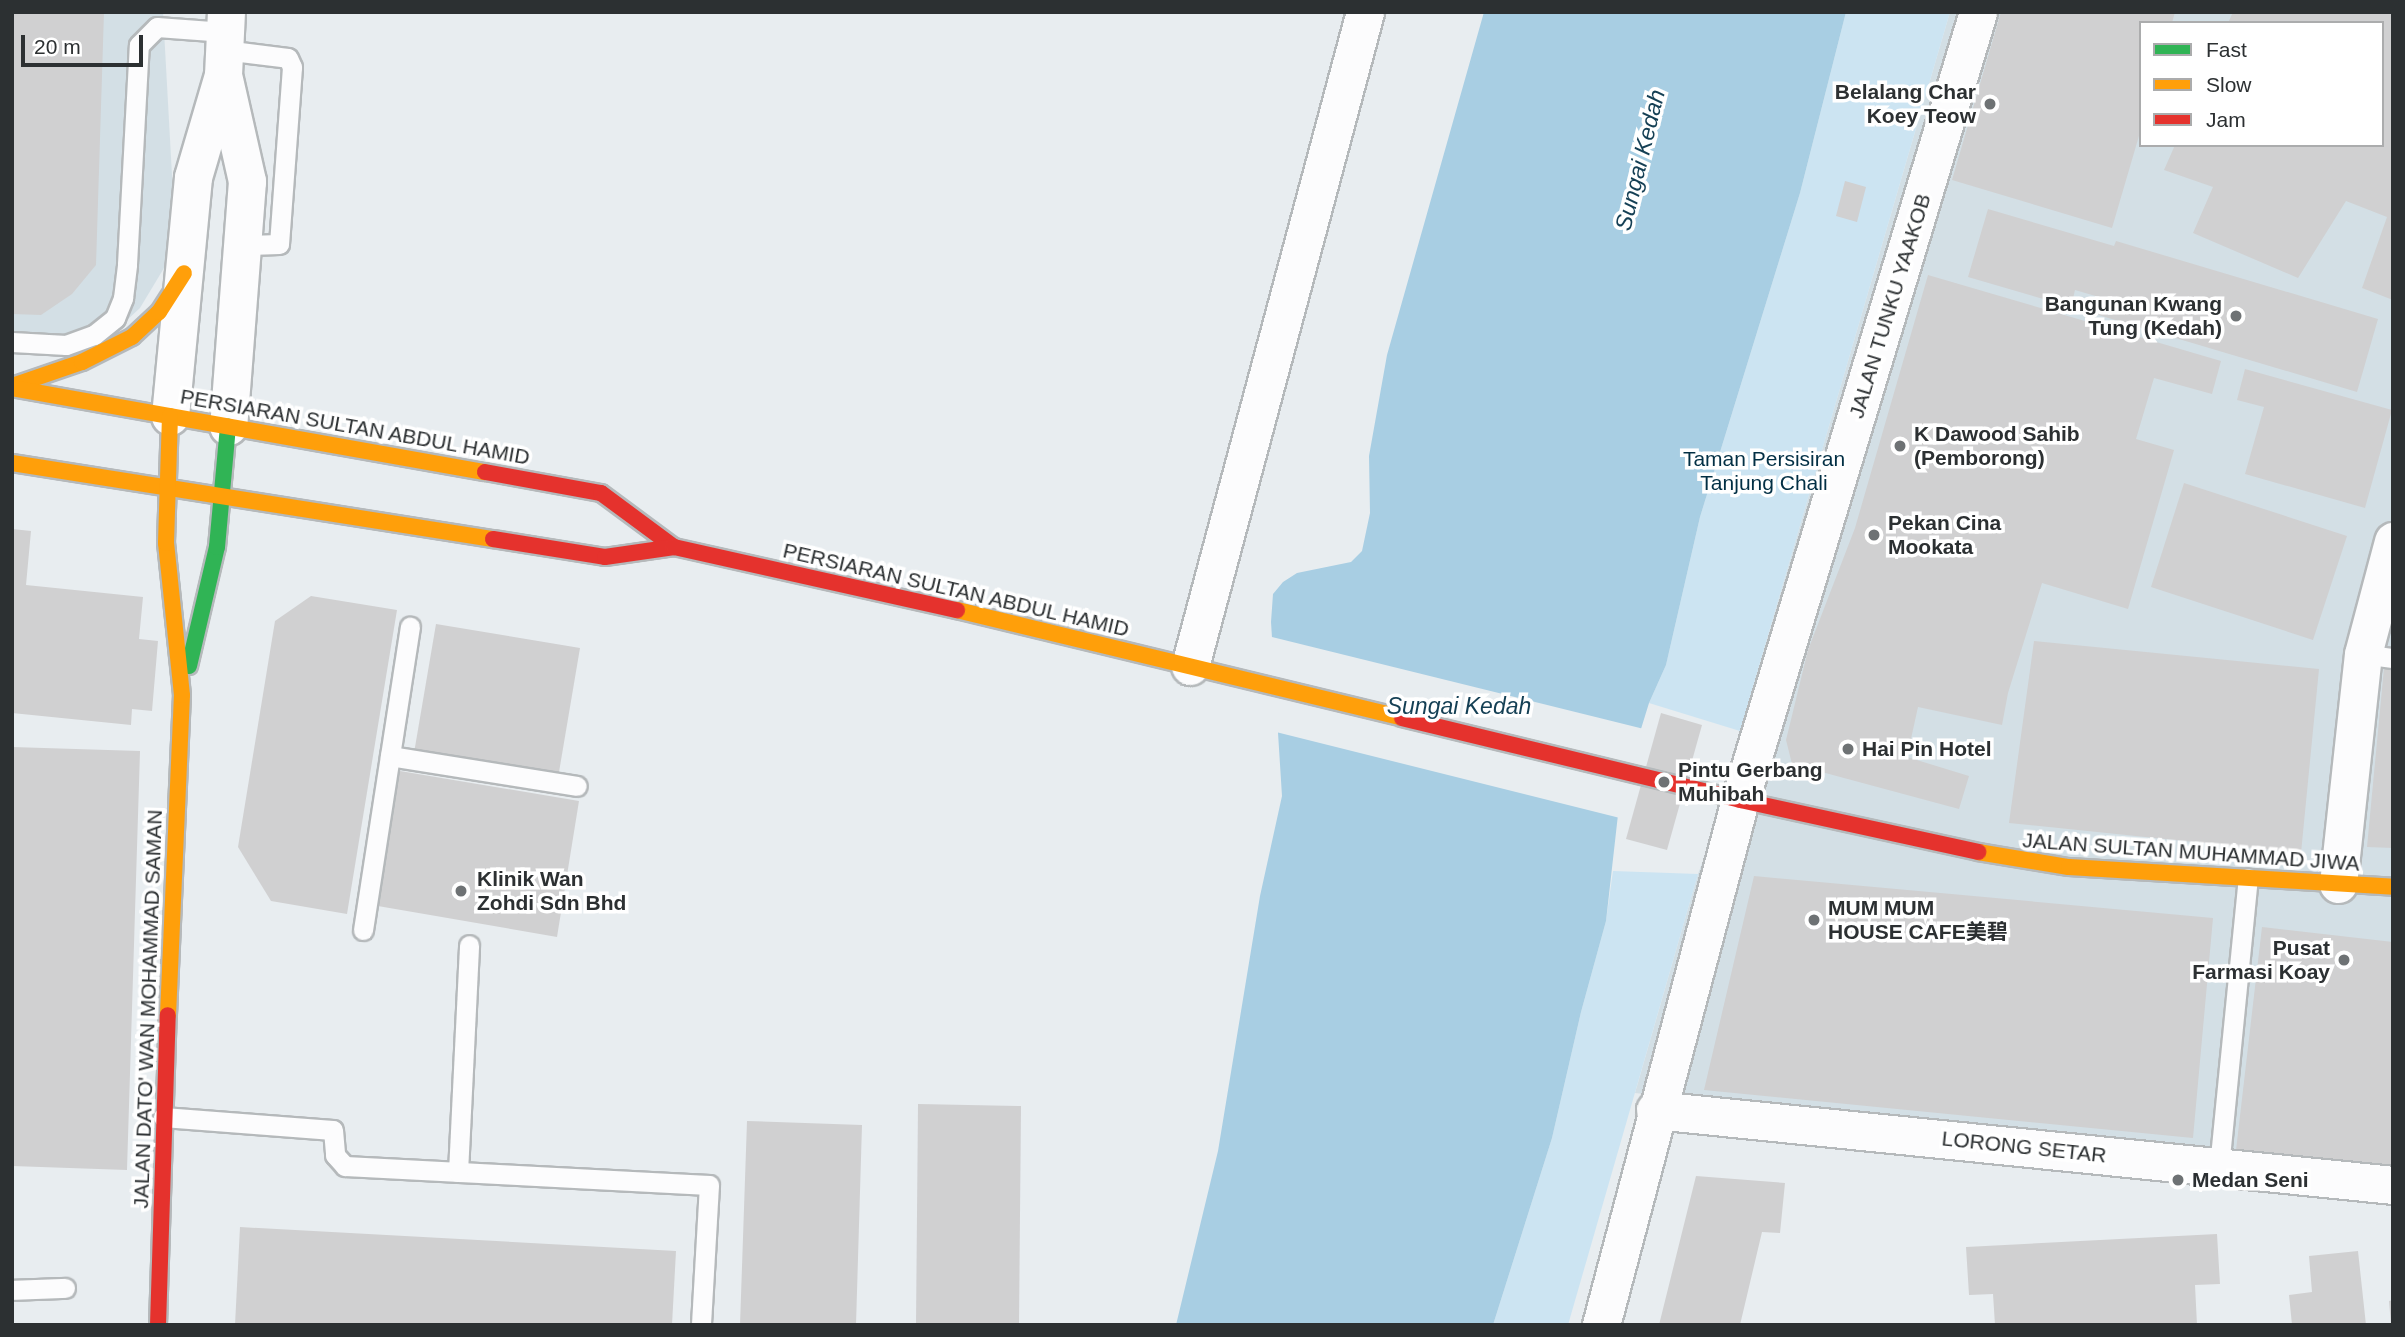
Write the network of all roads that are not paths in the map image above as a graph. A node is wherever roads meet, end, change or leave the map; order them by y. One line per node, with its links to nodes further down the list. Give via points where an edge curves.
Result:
1 (1365, 12): 17 (street)
2 (1978, 12): 22 (street, JALAN TUNKU YAAKOB)
3 (224, 42): 4 (street, via 247,181); 4 (lane, via 288,58 292,66 279,244); 5 (street, via 193,177); 6 (lane, via 157,27 139,45 127,264 116,318 94,335 66,345)
4 (241, 245): 9 (street)
5 (184, 273): 7 (main road, via 159,312 132,337 82,362); 8 (street)
6 (12, 342)
7 (12, 387): 8 (main road, PERSIARAN SULTAN ABDUL HAMID)
8 (170, 416): 9 (main road, PERSIARAN SULTAN ABDUL HAMID); 11 (main road, JALAN DATO' WAN MOHAMMAD SAMAN)
9 (228, 426): 12 (main road, JALAN DATO' WAN MOHAMMAD SAMAN); 14 (main road, PERSIARAN SULTAN ABDUL HAMID, via 601,493)
10 (12, 463): 11 (main road, PERSIARAN SULTAN ABDUL HAMID)
11 (167, 487): 12 (main road, PERSIARAN SULTAN ABDUL HAMID); 18 (main road, JALAN DATO' WAN MOHAMMAD SAMAN, via 166,543)
12 (224, 497): 14 (main road, PERSIARAN SULTAN ABDUL HAMID, via 605,557); 18 (main road, JALAN DATO' WAN MOHAMMAD SAMAN, via 217,547)
13 (2393, 541): 16 (street)
14 (674, 547): 17 (main road, PERSIARAN SULTAN ABDUL HAMID)
15 (410, 627): 19 (lane)
16 (2378, 656): 24 (street)
17 (1190, 666): 21 (main road, PERSIARAN SULTAN ABDUL HAMID)
18 (182, 695): 29 (main road, JALAN DATO' WAN MOHAMMAD SAMAN)
19 (390, 756): 20 (lane); 26 (lane)
20 (577, 786)
21 (1699, 790): 22 (main road, JALAN SULTAN MUHAMMAD JIWA)
22 (1740, 800): 23 (main road, JALAN SULTAN MUHAMMAD JIWA, via 2017,861); 28 (street, JALAN TUNKU YAAKOB)
23 (2248, 878): 24 (main road, JALAN SULTAN MUHAMMAD JIWA); 30 (lane)
24 (2338, 884): 25 (main road, JALAN SULTAN MUHAMMAD JIWA)
25 (2393, 887)
26 (363, 930)
27 (469, 945): 31 (lane)
28 (1655, 1110): 30 (street, LORONG SETAR); 37 (street, JALAN TUNKU YAAKOB)
29 (163, 1117): 31 (lane, via 333,1130 335,1155 345,1166); 35 (main road, JALAN DATO' WAN MOHAMMAD SAMAN)
30 (2219, 1167): 32 (street, LORONG SETAR)
31 (458, 1172): 36 (lane, via 709,1185)
32 (2393, 1185)
33 (65, 1288): 34 (lane)
34 (12, 1290)
35 (158, 1325)
36 (701, 1325)
37 (1601, 1325)

